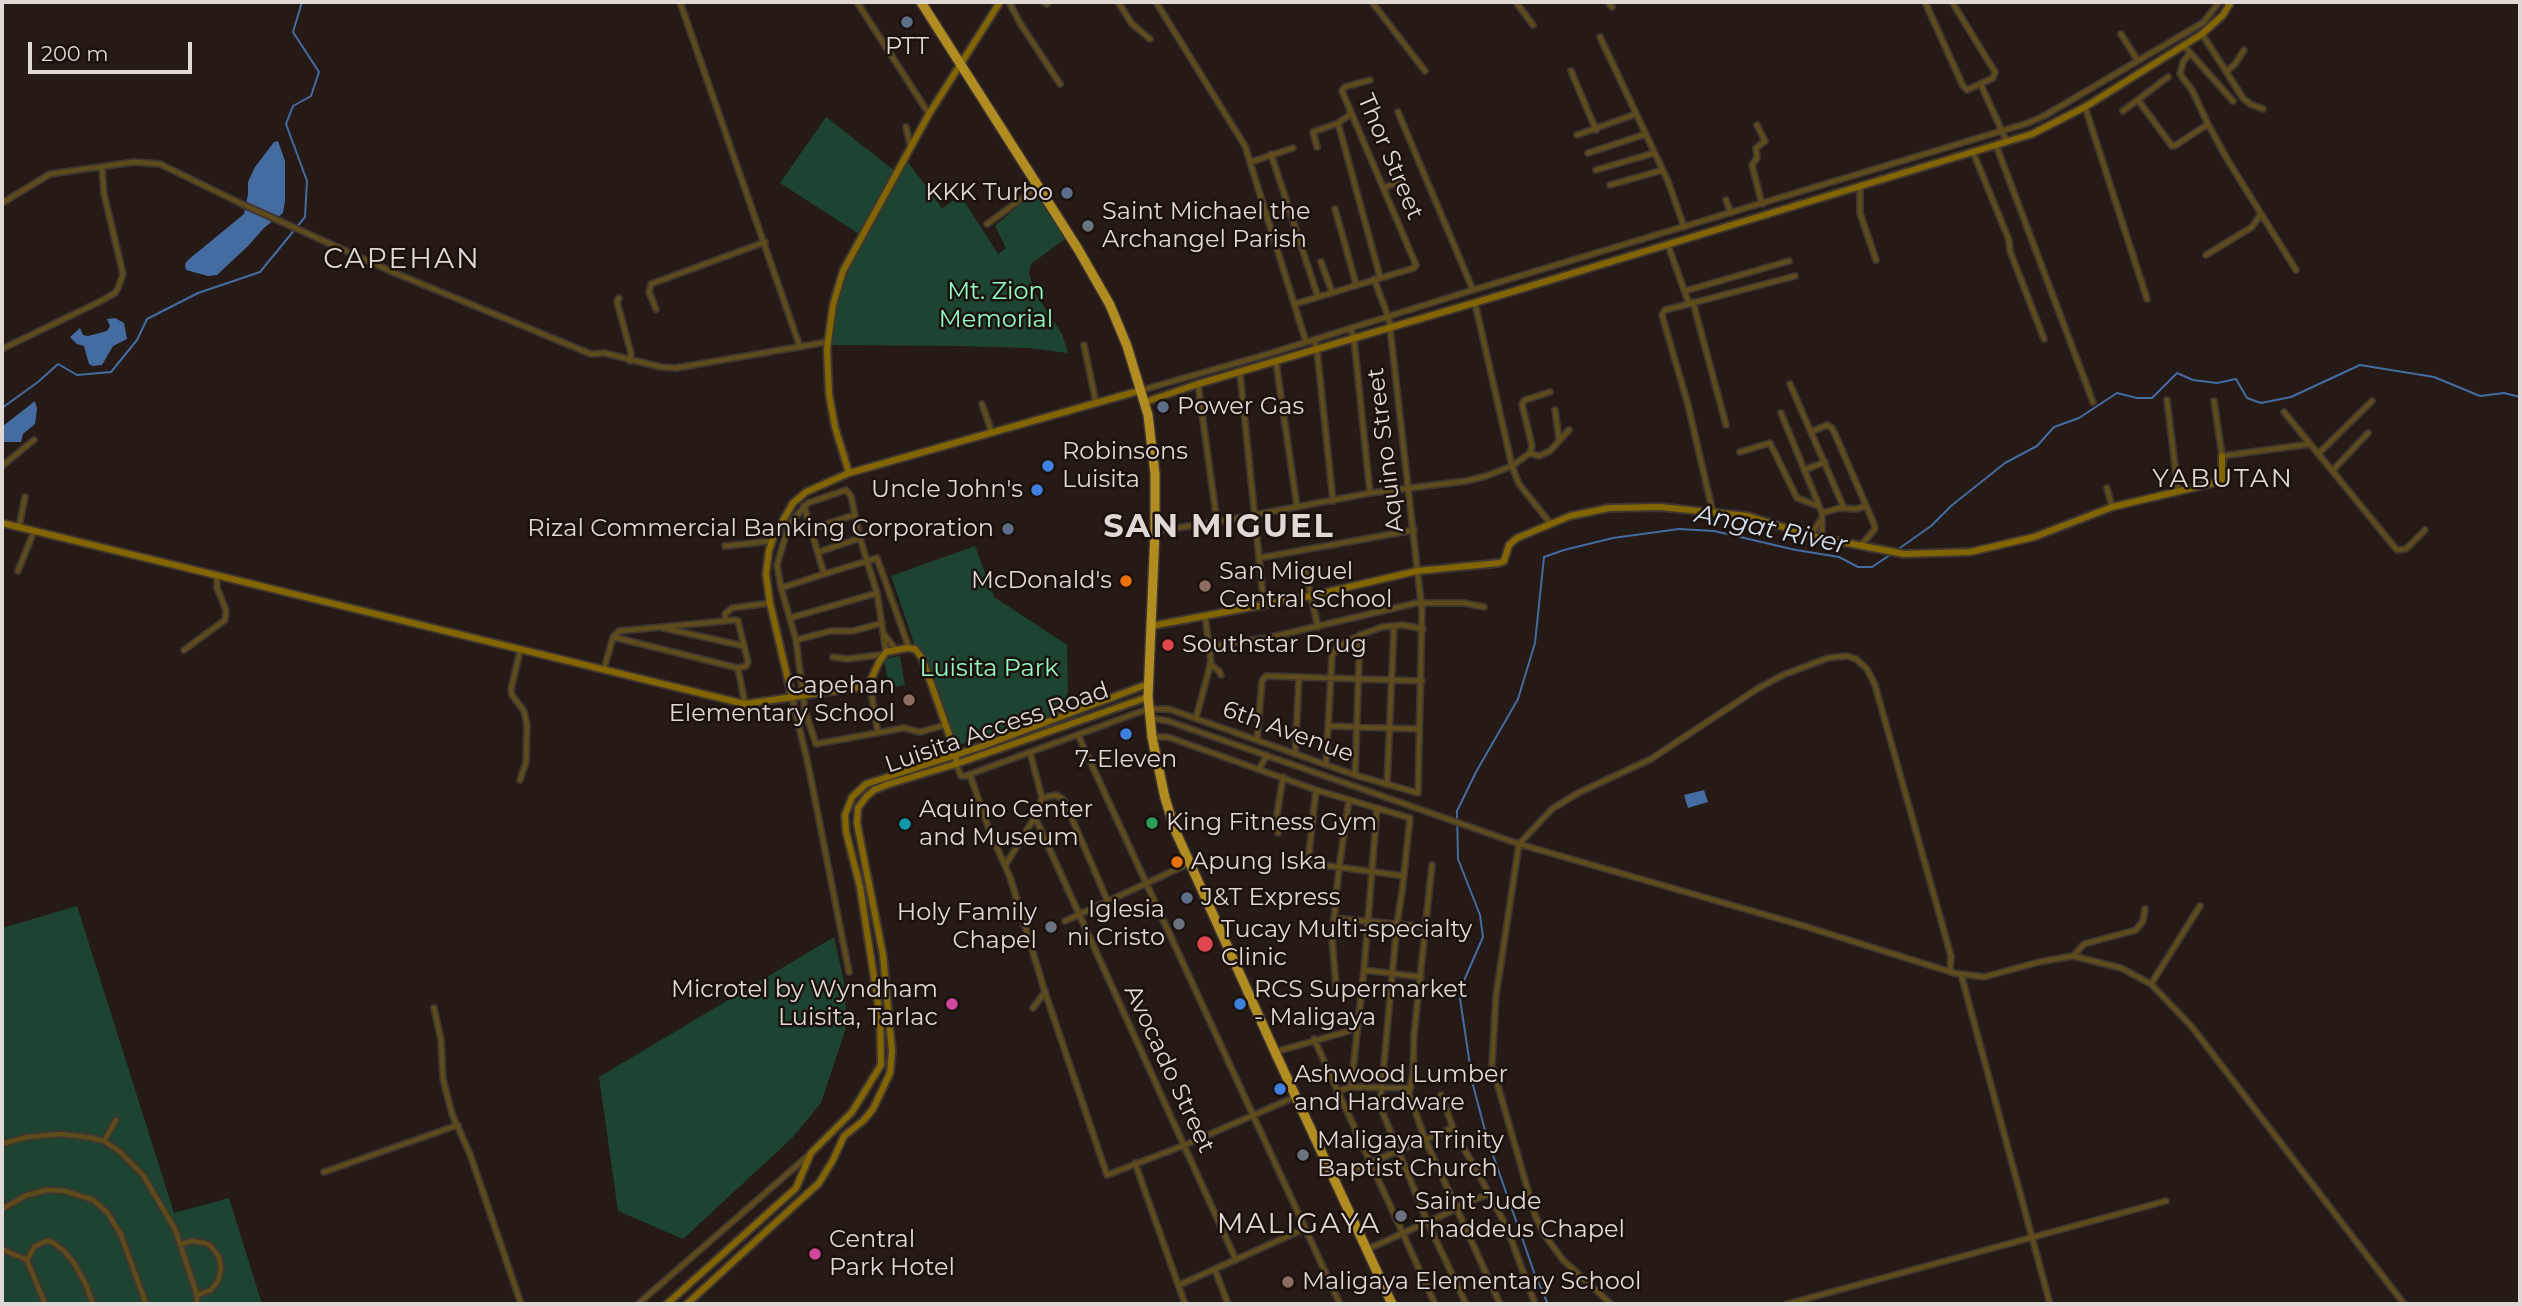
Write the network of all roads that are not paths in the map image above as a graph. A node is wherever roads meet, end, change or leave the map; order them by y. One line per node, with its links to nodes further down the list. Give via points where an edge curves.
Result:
1 (680, 2): 81 (street)
2 (857, 2): 39 (street)
3 (920, 2): 24 (highway)
4 (1009, 2): 31 (street)
5 (1118, 2): 18 (street, via 1132,24)
6 (1156, 2): 60 (street, via 1236,128)
7 (1372, 2): 27 (street)
8 (1516, 2): 14 (street)
9 (1925, 2): 32 (street, via 1962,86 1967,90)
10 (1952, 2): 32 (street, via 1995,72)
11 (2218, 2): 21 (street, via 2204,22)
12 (2231, 2): 16 (street)
13 (996, 4): 24 (street)
14 (1533, 25)
15 (2121, 34): 23 (street)
16 (2202, 34): 19 (street); 26 (street)
17 (1600, 37): 41 (street)
18 (1150, 39)
19 (2183, 46): 21 (street); 22 (street)
20 (2244, 50): 26 (street)
21 (2163, 51): 23 (street); 28 (street)
22 (2190, 53): 34 (street); 44 (street, via 2179,71)
23 (2138, 61): 28 (street)
24 (960, 62): 39 (street); 68 (highway)
25 (1571, 71): 47 (street)
26 (2227, 71): 36 (street, via 2243,98)
27 (1424, 72)
28 (2125, 74): 35 (street); 42 (street)
29 (2168, 77): 33 (street)
30 (1370, 80): 40 (street, Thor Street, via 1343,89)
31 (1060, 84)
32 (1982, 85): 48 (street)
33 (2138, 100): 37 (street); 44 (street, via 2172,146)
34 (2233, 102)
35 (2085, 107): 42 (street); 97 (street)
36 (2263, 109)
37 (2123, 111)
38 (1398, 112): 92 (street)
39 (929, 114): 55 (street)
40 (1351, 114): 43 (street); 70 (street, Thor Street)
41 (1636, 114): 47 (street); 49 (street)
42 (2047, 121): 48 (street); 51 (street)
43 (1338, 123): 53 (street, via 1313,132); 89 (street)
44 (2208, 124): 77 (street)
45 (1757, 125): 73 (street, via 1765,141 1756,148 1752,165)
46 (906, 127): 55 (street)
47 (1596, 130): 50 (street)
48 (2004, 132): 51 (street); 61 (street)
49 (1646, 134): 57 (street); 58 (street)
50 (1577, 135)
51 (2007, 140): 52 (street)
52 (1996, 145): 56 (street); 124 (street)
53 (1317, 147)
54 (1293, 148): 59 (street)
55 (911, 149): 108 (street, via 842,271)
56 (1973, 152): 61 (street); 107 (street)
57 (1588, 153)
58 (1654, 153): 63 (street); 64 (street)
59 (1271, 154): 60 (street); 95 (street)
60 (1251, 162): 100 (street)
61 (1918, 162): 65 (street); 65 (street)
62 (102, 167): 72 (street, via 50,174); 113 (street, via 123,274 118,288 103,300); 115 (street, via 160,164 521,327 591,354)
63 (1596, 170)
64 (1663, 170): 67 (street); 79 (street)
65 (1885, 172): 69 (street); 74 (street)
66 (1400, 181): 70 (street)
67 (1610, 185)
68 (1038, 186): 78 (street); 120 (highway, via 1110,305)
69 (1860, 186): 74 (street); 84 (street, via 1860,213)
70 (1384, 188): 89 (street, Thor Street, via 1416,265)
71 (1726, 200): 76 (street)
72 (2, 203)
73 (1762, 204): 74 (street); 76 (street)
74 (1780, 204): 82 (street)
75 (1335, 209): 91 (street)
76 (1731, 213): 79 (street)
77 (2261, 214): 83 (street, via 2252,227); 87 (street)
78 (987, 224)
79 (1684, 227): 80 (street)
80 (1672, 232): 82 (street); 92 (street)
81 (765, 242): 101 (street, via 651,284 649,292); 112 (street)
82 (1672, 242): 93 (street); 98 (street)
83 (2206, 255)
84 (1876, 260)
85 (1789, 261): 93 (street)
86 (1321, 262): 94 (street)
87 (2296, 270)
88 (1796, 276): 99 (street)
89 (1380, 277): 90 (street)
90 (1374, 279): 91 (street); 104 (street, Aquino Street)
91 (1356, 284): 94 (street)
92 (1473, 290): 102 (street)
93 (1685, 291): 99 (street)
94 (1332, 292): 95 (street)
95 (1318, 297): 100 (street)
96 (619, 298): 115 (street)
97 (2147, 299)
98 (1475, 303): 103 (street); 144 (street)
99 (1691, 303): 130 (street); 160 (street, via 1662,315)
100 (1294, 304): 109 (street)
101 (656, 309)
102 (1412, 310): 103 (street); 104 (street)
103 (1415, 319): 104 (street)
104 (1389, 322): 105 (street); 106 (street); 148 (street, Aquino Street)
105 (1352, 329): 106 (street); 111 (street)
106 (1354, 337): 111 (street); 151 (street)
107 (2044, 339)
108 (827, 342): 112 (street); 147 (street, via 829,394)
109 (1306, 342): 111 (street); 114 (street)
110 (1084, 345): 125 (street)
111 (1316, 345): 114 (street); 153 (street)
112 (800, 346): 115 (street, via 676,368)
113 (2, 349)
114 (1270, 359): 116 (street); 120 (street); 157 (street)
115 (630, 361)
116 (1240, 373): 117 (street); 162 (street)
117 (1198, 384): 120 (street); 164 (street)
118 (1790, 384): 132 (street)
119 (1550, 392): 139 (street, via 1522,404)
120 (1143, 397): 125 (street); 172 (highway, via 1154,467)
121 (2167, 400): 150 (street)
122 (2214, 401): 141 (street)
123 (2372, 401): 140 (street)
124 (2093, 402)
125 (1097, 403): 133 (street)
126 (982, 404): 133 (street)
127 (1555, 410): 136 (street)
128 (2284, 412): 137 (street)
129 (1781, 413): 145 (street)
130 (1727, 425)
131 (1569, 430): 136 (street)
132 (1811, 432): 142 (street); 156 (street, via 1832,428)
133 (992, 433): 147 (street)
134 (2368, 433): 146 (street)
135 (34, 440): 143 (street)
136 (1559, 440): 139 (street, via 1539,456)
137 (2311, 443): 140 (street); 141 (street)
138 (1740, 452): 155 (street, via 1770,443 1797,498)
139 (1530, 453): 144 (street)
140 (2319, 453): 146 (street)
141 (2222, 456): 150 (street, via 2222,481)
142 (1825, 462): 145 (street); 159 (street)
143 (2, 466)
144 (1511, 466): 148 (street, via 1476,479); 166 (street, via 1519,484)
145 (1804, 470): 155 (street)
146 (2333, 471): 170 (street, via 2397,550 2406,549)
147 (849, 473): 176 (street, via 806,492 793,503)
148 (1409, 487): 151 (street); 169 (street, Aquino Street)
149 (2107, 488): 158 (street)
150 (2178, 492): 158 (street)
151 (1370, 493): 153 (street)
152 (25, 497): 167 (street)
153 (1333, 500): 157 (street)
154 (803, 505): 161 (street, via 846,490); 168 (street); 187 (street, via 784,536 777,565)
155 (1819, 506): 163 (street)
156 (1866, 506): 159 (street); 177 (street, via 1875,528)
157 (1297, 507): 162 (street)
158 (2112, 507): 177 (street, via 2052,531 1957,554 1896,552)
159 (1844, 508): 163 (street)
160 (1713, 513): 166 (street, via 1609,508); 173 (street, via 1757,517)
161 (854, 515): 168 (street); 174 (street)
162 (1256, 515): 164 (street); 180 (street)
163 (1821, 516): 173 (street); 175 (street)
164 (1217, 522): 172 (street)
165 (2, 523): 167 (street)
166 (1550, 523): 184 (street, via 1511,541 1507,557 1499,563)
167 (19, 527): 171 (street)
168 (811, 530): 179 (street)
169 (1414, 530): 180 (street); 184 (street, Aquino Street)
170 (2425, 530)
171 (34, 531): 183 (street); 186 (street)
172 (1155, 531): 198 (highway)
173 (1811, 536): 175 (street)
174 (860, 538): 179 (street); 181 (street)
175 (1822, 538): 177 (street)
176 (772, 541): 178 (street); 190 (street, via 766,574)
177 (1861, 545)
178 (725, 546)
179 (819, 552): 185 (street)
180 (1259, 558): 192 (street)
181 (867, 561): 185 (street); 188 (street); 209 (street, via 878,560)
182 (1305, 570): 189 (street)
183 (18, 571)
184 (1417, 571): 189 (street); 191 (street, Aquino Street)
185 (824, 574): 187 (street)
186 (216, 576): 210 (street, via 225,620); 212 (street)
187 (781, 588): 195 (street)
188 (877, 593): 195 (street); 197 (street)
189 (1310, 596): 192 (street); 201 (street)
190 (770, 603): 196 (street, via 732,608 725,614); 227 (street)
191 (1420, 603): 193 (street); 201 (street); 202 (street, Aquino Street)
192 (1264, 606): 194 (street)
193 (1484, 607)
194 (1205, 616): 198 (street); 208 (street)
195 (790, 618): 206 (street)
196 (726, 621): 200 (street); 207 (street, via 738,621)
197 (882, 623): 203 (street); 206 (street)
198 (1151, 626): 224 (highway)
199 (1394, 626): 202 (street); 204 (street); 222 (street)
200 (658, 627): 205 (street, via 623,630); 207 (street)
201 (1318, 627): 208 (street)
202 (1423, 629): 223 (street, Aquino Street)
203 (884, 633): 211 (street); 213 (street)
204 (1360, 635): 220 (street, via 1337,647); 221 (street)
205 (613, 637): 216 (street); 217 (street)
206 (796, 640): 226 (street)
207 (744, 646): 216 (street, via 748,662)
208 (1209, 646): 215 (street)
209 (909, 648): 211 (street); 232 (street, via 922,658)
210 (184, 650)
211 (896, 650): 213 (street)
212 (520, 651): 217 (street); 251 (street, via 511,689 527,725 526,762)
213 (884, 655): 214 (street); 225 (street)
214 (833, 657)
215 (1210, 664): 218 (street); 231 (street)
216 (738, 668): 229 (street)
217 (604, 670): 229 (street)
218 (1221, 675)
219 (1299, 677): 220 (street); 240 (street, via 1263,678); 243 (street)
220 (1330, 678): 221 (street); 233 (street)
221 (1359, 679): 222 (street); 234 (street)
222 (1391, 680): 223 (street); 235 (street)
223 (1422, 681): 236 (street, Aquino Street)
224 (1148, 684): 228 (highway); 242 (street, Luisita Access Road)
225 (870, 685): 226 (street); 237 (street)
226 (803, 696): 227 (street); 237 (street, via 816,744)
227 (792, 697): 229 (street); 280 (street)
228 (1148, 697): 230 (highway); 245 (street, Luisita Access Road)
229 (745, 704)
230 (1149, 713): 231 (street, 6th Avenue, via 1168,709); 238 (street); 239 (highway); 244 (street)
231 (1196, 718): 240 (street, 6th Avenue)
232 (946, 725): 237 (street, via 920,732 904,728); 242 (street)
233 (1328, 726): 234 (street); 246 (street)
234 (1358, 727): 235 (street); 249 (street)
235 (1389, 728): 236 (street); 252 (street)
236 (1419, 729): 254 (street, Aquino Street, via 1418,792)
237 (878, 733)
238 (1078, 735): 241 (street); 267 (street)
239 (1152, 737): 247 (street, via 1168,737); 261 (highway, via 1165,798)
240 (1257, 739): 243 (street, 6th Avenue)
241 (1030, 752): 248 (street); 255 (street)
242 (956, 754): 245 (street); 307 (street, Luisita Access Road, via 866,784 852,797 845,815 880,1016 882,1059 852,1112)
243 (1295, 754): 246 (street, 6th Avenue)
244 (1267, 755): 247 (street); 260 (street)
245 (956, 764): 248 (street, via 962,776); 335 (street, Luisita Access Road, via 874,790 857,815 890,1016 892,1062 880,1099 844,1136 818,1183)
246 (1326, 764): 249 (street, 6th Avenue)
247 (1259, 769): 250 (street)
248 (970, 775): 262 (street)
249 (1355, 775): 252 (street, 6th Avenue)
250 (1283, 778): 253 (street); 259 (street)
251 (520, 780)
252 (1387, 785): 254 (street, 6th Avenue)
253 (1316, 790): 256 (street); 264 (street, via 1307,860)
254 (1414, 794)
255 (1042, 798): 258 (street); 268 (street, via 1056,795 1064,800)
256 (1349, 800): 257 (street); 264 (street)
257 (1377, 808): 265 (street); 266 (street, via 1410,818)
258 (1035, 817): 262 (street); 271 (street, Avocado Street)
259 (1278, 833)
260 (1519, 844): 279 (street); 279 (street, via 1559,803 1651,759 1757,689 1828,657 1847,656 1863,664 1875,685 1951,956); 344 (street, via 1496,996 1492,1065 1544,1234 1563,1260)
261 (1190, 863): 267 (street); 291 (highway)
262 (1005, 865): 286 (street)
263 (1432, 866): 276 (street)
264 (1339, 868): 265 (street); 272 (street)
265 (1373, 870): 266 (street); 274 (street)
266 (1404, 876): 275 (street)
267 (1146, 884): 268 (street); 298 (street)
268 (1108, 902): 271 (street)
269 (2200, 906): 284 (street)
270 (2145, 909): 277 (street, via 2136,930 2084,944)
271 (1078, 915): 273 (street); 305 (street, Avocado Street)
272 (1334, 918): 274 (street); 285 (street)
273 (1065, 921)
274 (1367, 921): 275 (street); 278 (street)
275 (1397, 923): 276 (street); 282 (street)
276 (1427, 927): 283 (street)
277 (2073, 956): 281 (street, via 1984,977); 284 (street, via 2121,968)
278 (1364, 971): 282 (street); 289 (street)
279 (1950, 971): 281 (street)
280 (849, 972)
281 (1961, 974): 319 (street)
282 (1393, 975): 283 (street); 293 (street)
283 (1421, 977): 294 (street)
284 (2151, 984): 347 (street, via 2206,1044)
285 (1336, 987)
286 (1045, 992): 288 (street); 308 (street, via 1107,1175)
287 (435, 1008): 300 (street, via 443,1079)
288 (1033, 1008)
289 (1356, 1029): 290 (street); 292 (street)
290 (1314, 1039): 291 (street); 295 (street)
291 (1275, 1052): 297 (highway)
292 (1351, 1087): 293 (street); 295 (street)
293 (1382, 1087): 294 (street); 306 (street, via 1380,1106)
294 (1409, 1088): 302 (street)
295 (1337, 1091): 309 (street)
296 (1441, 1095): 301 (street)
297 (1295, 1097): 298 (street); 311 (highway)
298 (1254, 1114): 305 (street); 317 (street)
299 (116, 1120): 303 (street)
300 (458, 1125): 310 (street); 332 (street)
301 (1452, 1128): 302 (street); 312 (street)
302 (1425, 1139): 306 (street); 314 (street)
303 (104, 1141): 304 (street, via 61,1134); 320 (street, via 143,1175)
304 (2, 1144)
305 (1185, 1145): 308 (street); 324 (street, Avocado Street)
306 (1398, 1151): 309 (street); 316 (street)
307 (811, 1153): 333 (street); 334 (street, Luisita Access Road, via 790,1194)
308 (1135, 1163): 326 (street)
309 (1369, 1163): 311 (street); 318 (street)
310 (324, 1172)
311 (1333, 1178): 322 (highway)
312 (1489, 1194): 314 (street); 343 (street, via 1515,1246)
313 (2166, 1201): 319 (street)
314 (1456, 1208): 316 (street); 342 (street)
315 (2, 1209): 330 (street, via 27,1195 47,1191 93,1200 121,1235)
316 (1427, 1221): 318 (street); 341 (street)
317 (1304, 1229): 324 (street); 338 (street)
318 (1402, 1233): 322 (street); 340 (street)
319 (2032, 1237): 345 (street); 346 (street)
320 (181, 1244): 327 (street); 327 (street, via 205,1243 219,1257 218,1281 211,1290)
321 (2, 1250): 323 (street)
322 (1366, 1250): 339 (highway)
323 (27, 1260): 328 (street); 329 (street, via 34,1247 52,1242 74,1264)
324 (1236, 1260): 325 (street)
325 (1215, 1270): 326 (street); 337 (street)
326 (1178, 1285): 336 (street)
327 (197, 1295): 331 (street)
328 (45, 1304)
329 (93, 1304)
330 (146, 1304)
331 (197, 1304)
332 (521, 1304)
333 (638, 1304)
334 (667, 1304)
335 (687, 1304)
336 (1185, 1304)
337 (1227, 1304)
338 (1340, 1304)
339 (1392, 1304)
340 (1435, 1304)
341 (1466, 1304)
342 (1500, 1304)
343 (1535, 1304)
344 (1611, 1304)
345 (1787, 1304)
346 (2050, 1304)
347 (2404, 1304)

